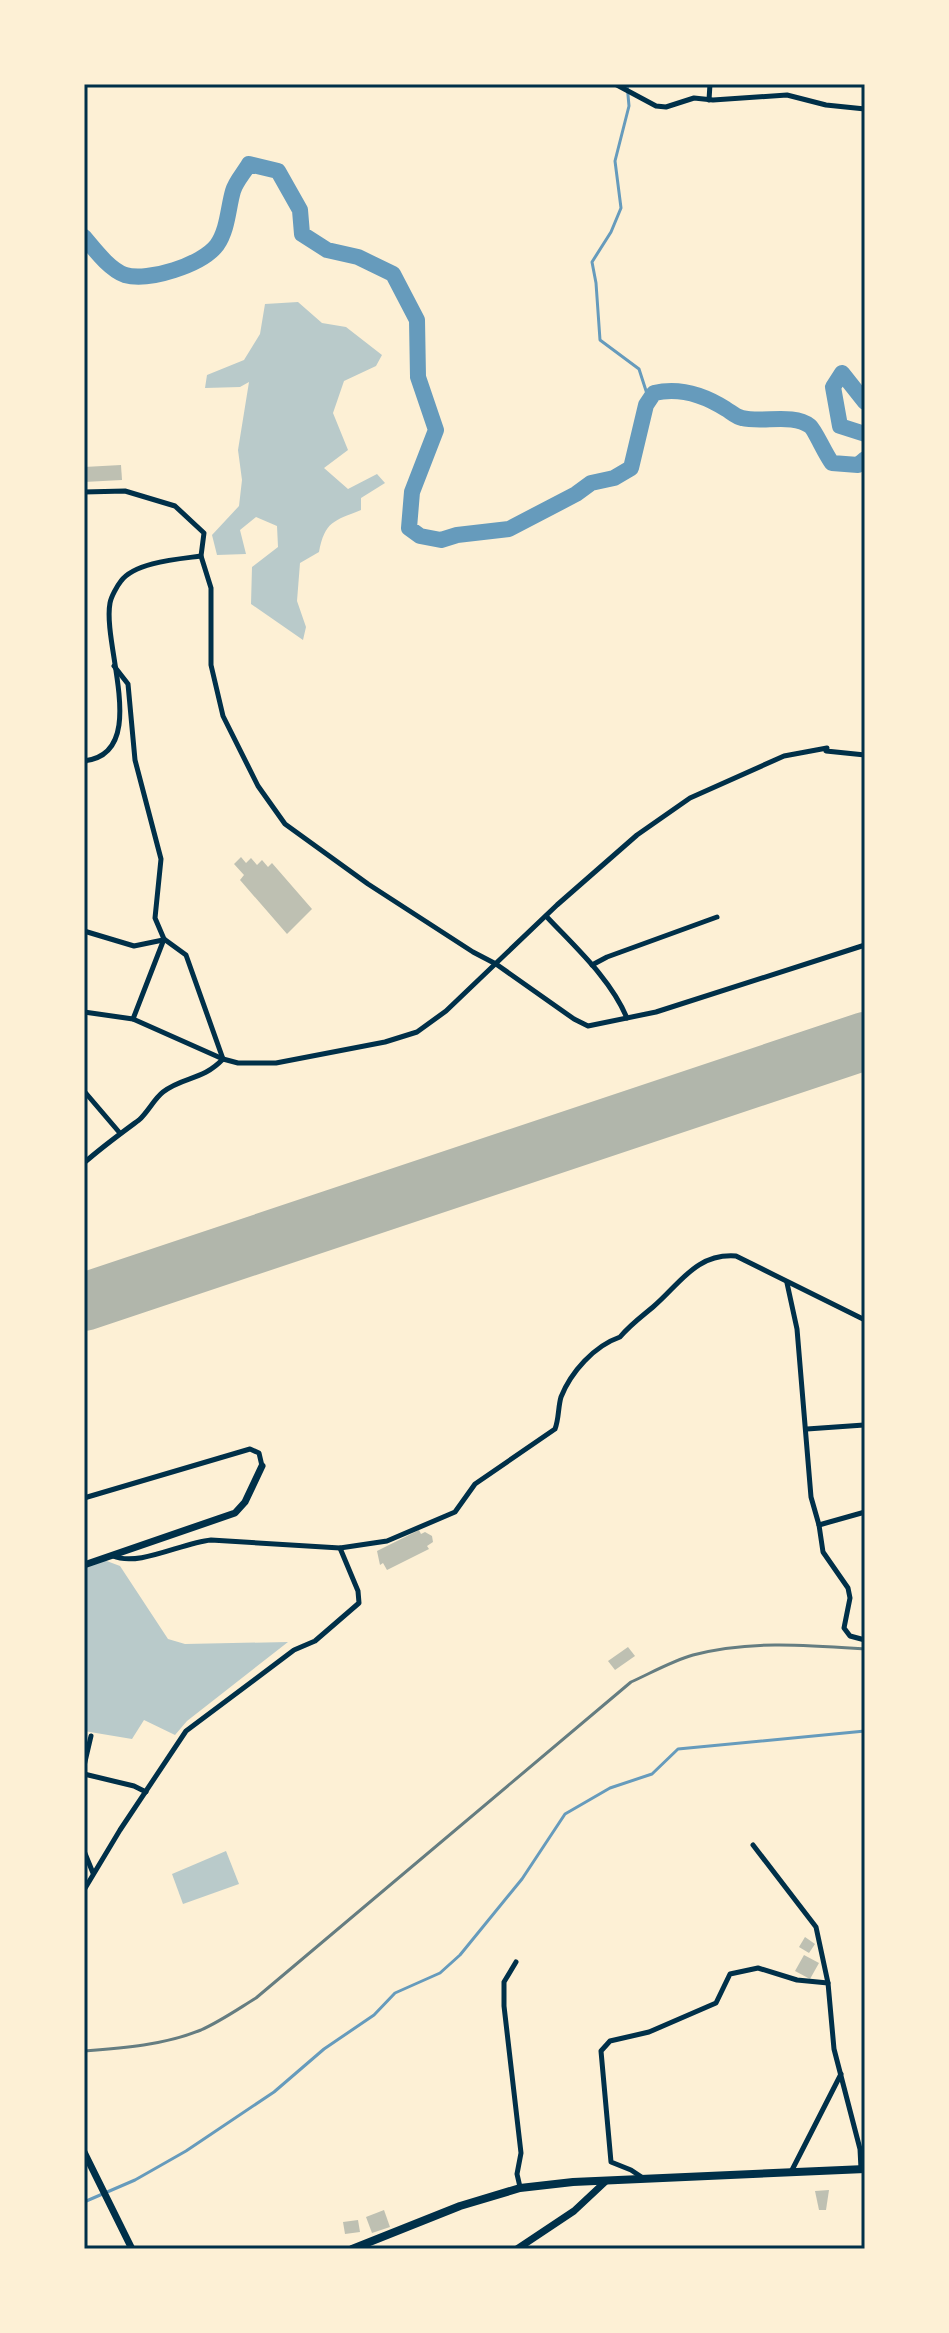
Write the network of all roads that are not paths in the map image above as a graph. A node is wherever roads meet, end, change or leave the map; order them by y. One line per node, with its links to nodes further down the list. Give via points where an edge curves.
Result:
1 (615, 84): 5 (street, via 656,106)
2 (710, 84): 5 (street)
3 (788, 84): 4 (street)
4 (787, 95): 5 (street); 6 (street)
5 (709, 100)
6 (865, 109)
7 (84, 492): 8 (street, via 125,491 175,506 204,533)
8 (201, 556): 9 (street, via 156,562 122,579 110,603); 17 (street, via 211,588 211,665 223,716 258,786 285,824 368,884)
9 (114, 666): 11 (street, via 121,730 110,752); 15 (street, via 128,684 135,760 161,859 155,918)
10 (865, 755): 12 (street, via 827,748 784,756 690,798 637,835)
11 (84, 761)
12 (546, 916): 17 (street); 18 (street)
13 (717, 917): 18 (street)
14 (84, 931): 15 (street, via 134,946)
15 (164, 939): 21 (street); 22 (street, via 186,955)
16 (865, 945): 20 (street)
17 (496, 964): 20 (street, via 588,1026); 22 (street, via 417,1032 276,1063)
18 (592, 965): 20 (street)
19 (84, 1012): 21 (street)
20 (627, 1018)
21 (133, 1019): 22 (street)
22 (223, 1059): 24 (street, via 211,1072 161,1093 141,1119)
23 (84, 1091): 24 (street)
24 (119, 1132): 25 (street)
25 (84, 1163)
26 (787, 1283): 27 (street); 29 (street); 34 (street, via 736,1256 704,1261 577,1370 560,1399 555,1429 475,1484 455,1512 387,1541)
27 (865, 1320)
28 (864, 1425): 29 (street)
29 (807, 1429): 33 (street, via 811,1497)
30 (262, 1466): 31 (street, via 259,1453 250,1449); 35 (street, via 235,1513)
31 (84, 1498)
32 (865, 1512): 33 (street)
33 (819, 1525): 37 (street, via 823,1552 848,1588 844,1628)
34 (340, 1548): 35 (street, via 211,1540 131,1560); 41 (street, via 359,1603 315,1641 294,1650 186,1731)
35 (110, 1555): 36 (street)
36 (84, 1565)
37 (865, 1640)
38 (91, 1736): 39 (street)
39 (84, 1766)
40 (84, 1774): 41 (street)
41 (146, 1792): 44 (street)
42 (753, 1845): 47 (street, via 816,1927)
43 (84, 1851): 44 (street)
44 (93, 1874): 45 (street)
45 (84, 1890)
46 (516, 1962): 54 (street, via 503,1988)
47 (828, 1983): 48 (street, via 834,2049); 52 (street, via 758,1968 730,1974 716,2003 649,2032 610,2041 601,2051 611,2162)
48 (842, 2073): 50 (street); 51 (street)
49 (84, 2152): 55 (street)
50 (864, 2168): 51 (main road)
51 (791, 2173): 52 (main road)
52 (644, 2179): 53 (main road)
53 (605, 2182): 54 (main road); 57 (street, via 574,2211)
54 (520, 2188): 56 (main road)
55 (132, 2249)
56 (352, 2249)
57 (517, 2249)

